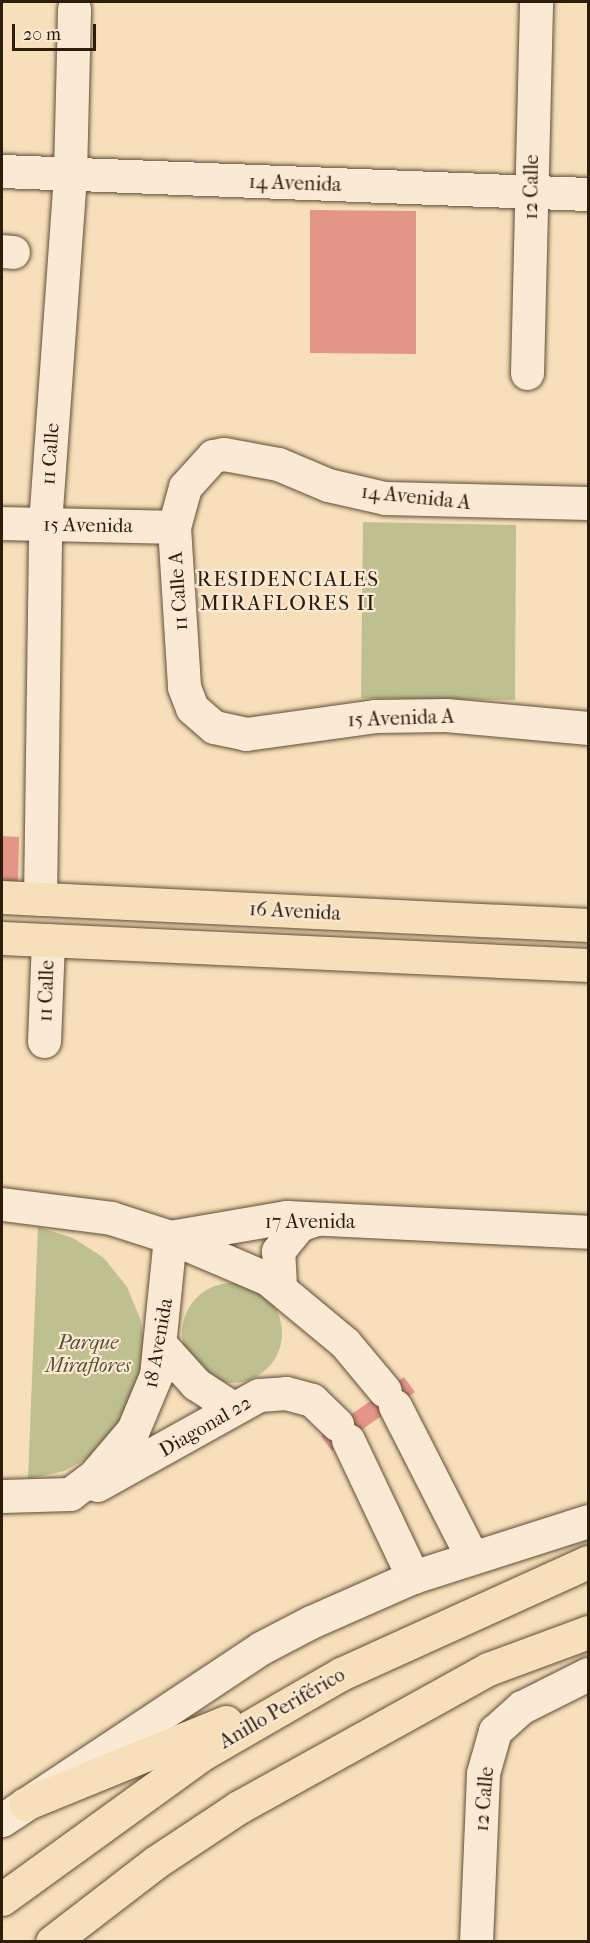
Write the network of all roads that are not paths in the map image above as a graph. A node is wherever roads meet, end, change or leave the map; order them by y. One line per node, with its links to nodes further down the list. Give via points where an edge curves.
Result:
1 (536, 2): 5 (street, 12 Calle)
2 (74, 9): 4 (street, 11 Calle)
3 (2, 171): 4 (street, 14 Avenida)
4 (70, 174): 5 (street, 14 Avenida); 11 (street, 11 Calle)
5 (531, 192): 6 (street, 14 Avenida); 7 (street, 12 Calle)
6 (588, 194)
7 (526, 373)
8 (213, 456): 9 (street, 14 Avenida A, via 240,454 328,485 385,498); 12 (street, 11 Calle A, via 185,487)
9 (588, 503)
10 (2, 523): 11 (street, 15 Avenida)
11 (45, 524): 12 (street, 15 Avenida); 16 (street, 11 Calle)
12 (174, 527): 13 (street, 11 Calle A, via 184,687 192,708)
13 (214, 727): 14 (street, 15 Avenida A, via 246,734 375,716 446,716)
14 (588, 728)
15 (2, 897): 16 (main road, 16 Avenida)
16 (40, 899): 17 (main road, 16 Avenida)
17 (588, 925)
18 (2, 938): 19 (main road, 16 Avenida)
19 (48, 940): 20 (main road, 16 Avenida); 21 (street, 11 Calle)
20 (588, 965)
21 (44, 1041)
22 (2, 1204): 25 (street, 17 Avenida, via 111,1218)
23 (316, 1219): 24 (street, 17 Avenida); 25 (street, 17 Avenida, via 249,1221); 26 (street, via 299,1225 278,1251)
24 (588, 1232)
25 (170, 1237): 26 (street); 27 (street, 18 Avenida)
26 (280, 1286): 32 (street, via 345,1342 390,1398)
27 (160, 1344): 28 (street, via 196,1384); 29 (street, 18 Avenida, via 156,1375 133,1430 116,1455)
28 (233, 1408): 29 (street, Diagonal 22, via 119,1475); 34 (street, Diagonal 22, via 259,1395 286,1393 312,1400 343,1432)
29 (70, 1494): 30 (street)
30 (2, 1496)
31 (588, 1521): 32 (street)
32 (472, 1557): 34 (street)
33 (588, 1562): 36 (main road, Anillo Periférico)
34 (413, 1577): 38 (street, via 261,1648)
35 (588, 1632): 40 (main road, via 488,1669 239,1807 156,1862)
36 (341, 1674): 38 (main road); 39 (main road, Anillo Periférico, via 204,1753)
37 (588, 1674): 41 (street, 12 Calle, via 522,1707 495,1731 483,1773)
38 (13, 1812)
39 (2, 1899)
40 (52, 1941)
41 (476, 1941)

